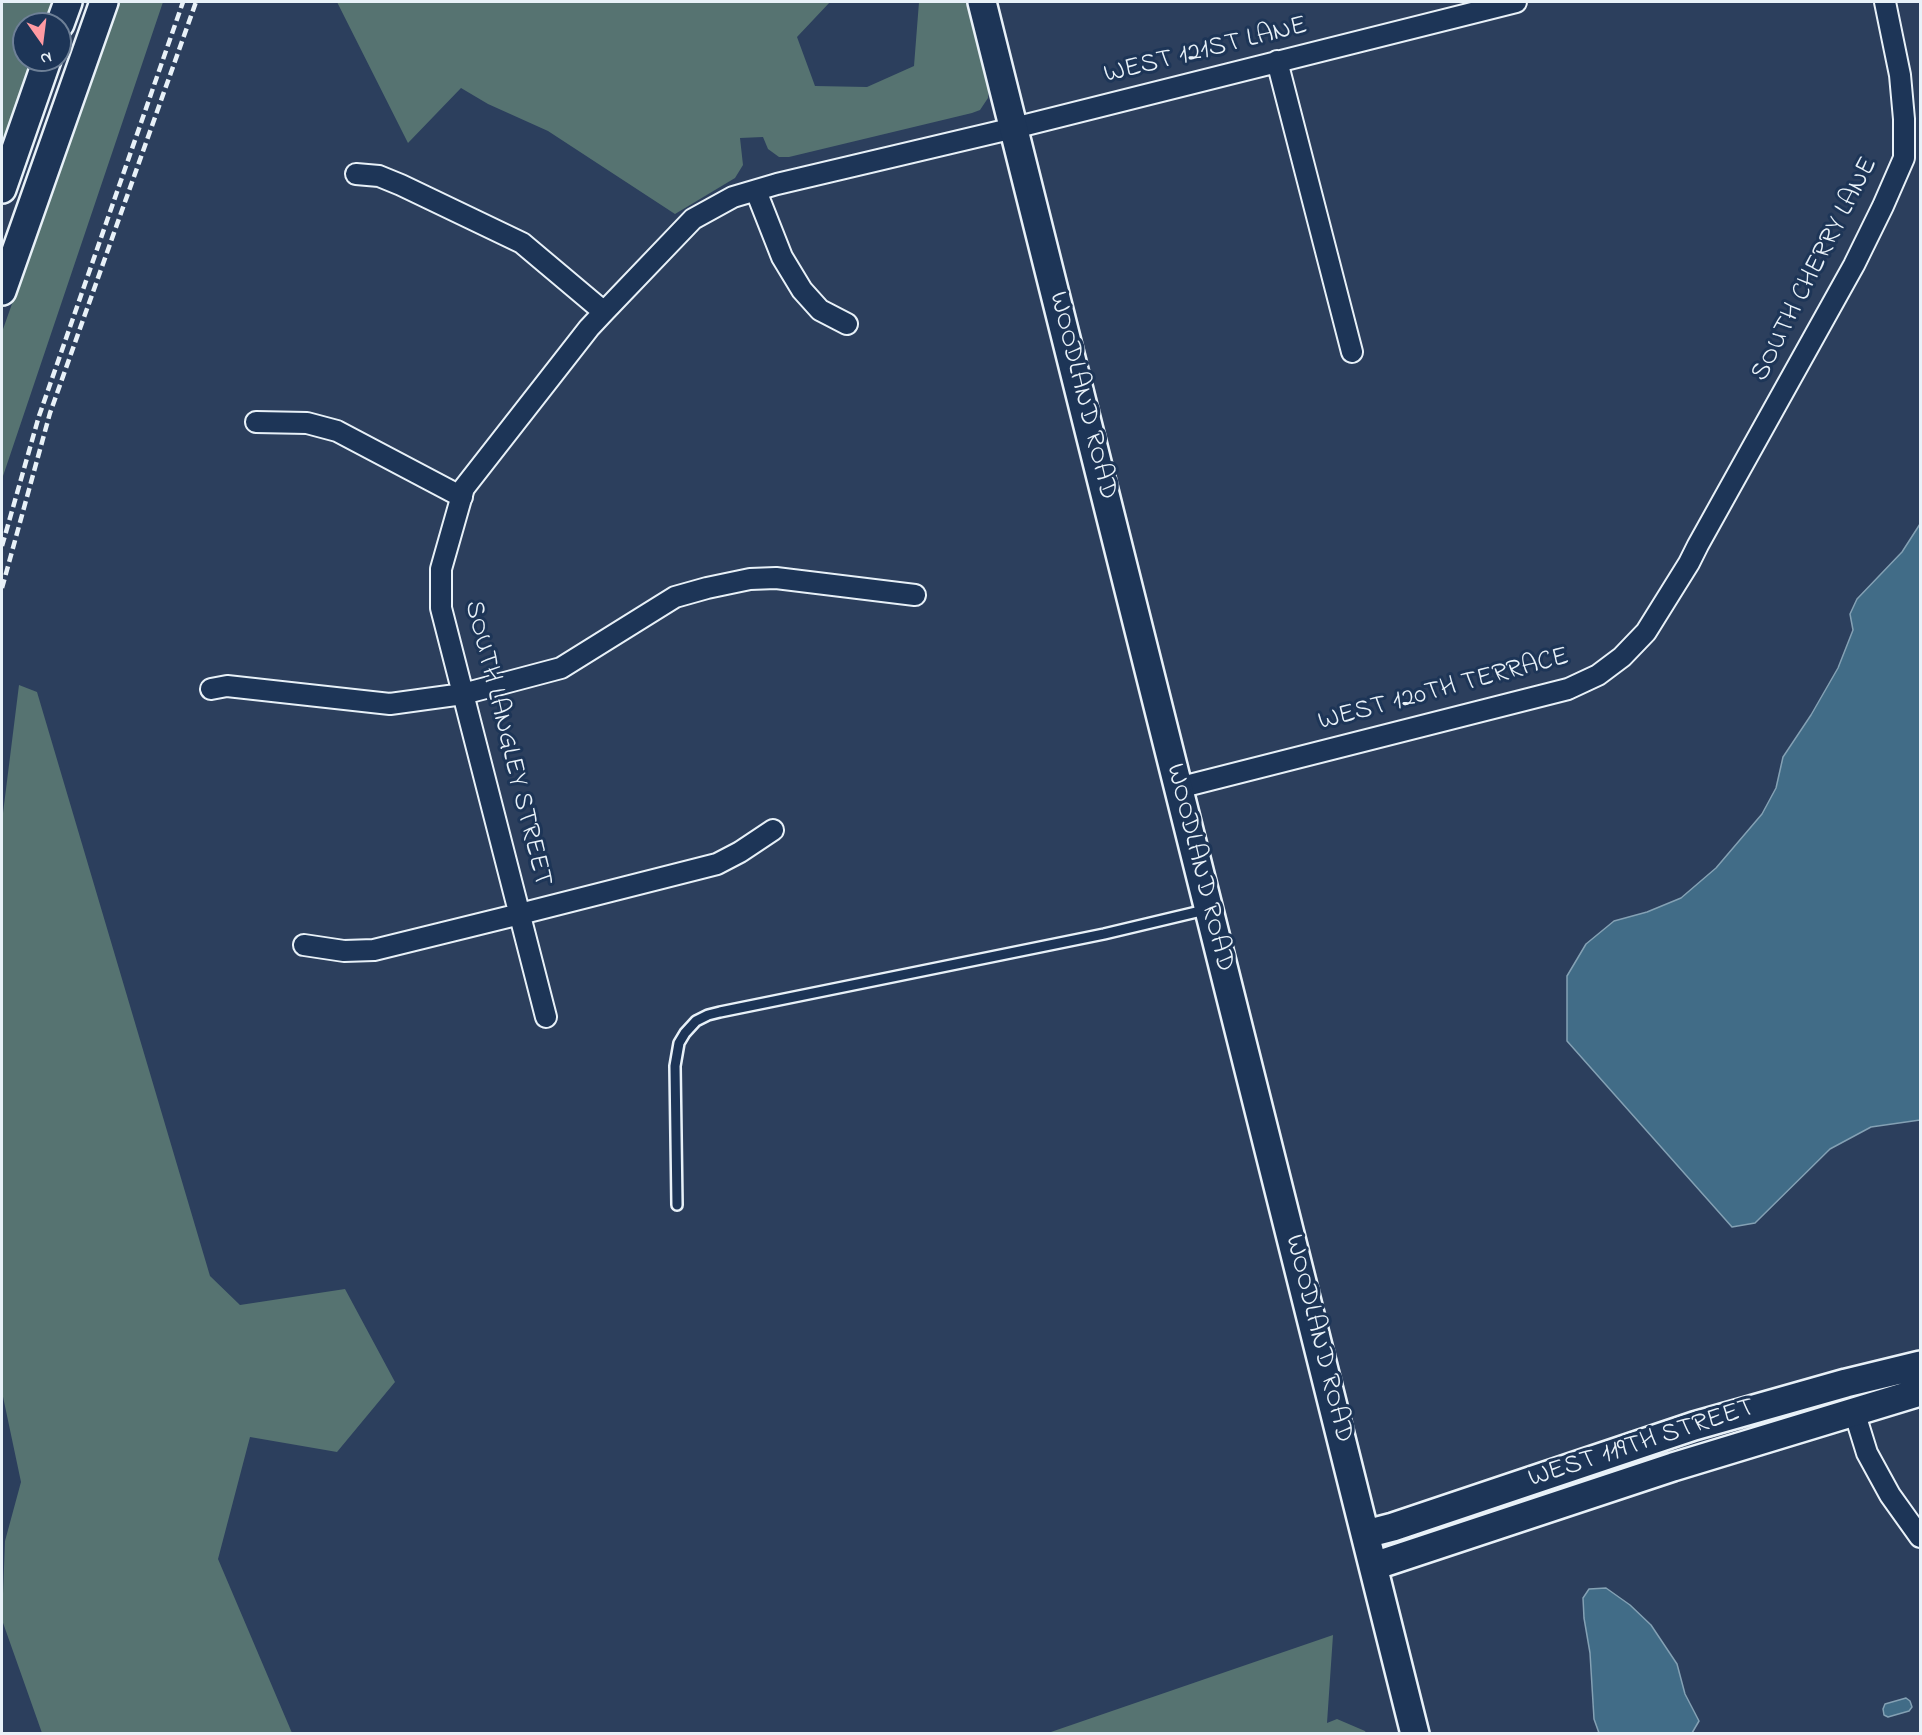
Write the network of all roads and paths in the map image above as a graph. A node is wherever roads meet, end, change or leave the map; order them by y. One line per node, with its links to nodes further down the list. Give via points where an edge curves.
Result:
1 (104, 2): 11 (main road)
2 (982, 2): 7 (main road, WOODLAND ROAD)
3 (1516, 2): 5 (street, WEST 121ST LANE)
4 (1884, 2): 17 (street, SOUTH CHERRY LANE, via 1900,75 1904,158 1854,265)
5 (1277, 61): 7 (street, WEST 121ST LANE); 14 (street)
6 (43, 72): 9 (main road)
7 (1014, 128): 10 (street, SOUTH LANGLEY STREET); 21 (main road, WOODLAND ROAD)
8 (356, 174): 12 (street, via 379,176 522,243)
9 (2, 189)
10 (756, 191): 12 (street, SOUTH LANGLEY STREET, via 693,219); 13 (street, via 782,257 802,290 820,310)
11 (2, 291)
12 (604, 312): 16 (street, SOUTH LANGLEY STREET, via 471,478)
13 (847, 324)
14 (1352, 352)
15 (256, 422): 16 (street, via 307,423 337,431)
16 (462, 497): 20 (street, SOUTH LANGLEY STREET, via 441,569 441,608)
17 (1698, 545): 21 (street, WEST 120TH TERRACE, via 1646,632 1598,675 1568,689)
18 (915, 595): 20 (street, via 776,578 707,588 675,597 561,668)
19 (211, 689): 20 (street, via 228,686 390,705)
20 (463, 694): 24 (street, SOUTH LANGLEY STREET)
21 (1179, 788): 23 (main road, WOODLAND ROAD)
22 (773, 830): 24 (street, via 717,864)
23 (1209, 909): 27 (lane, via 720,1012 696,1021 679,1043 675,1066); 31 (main road, WOODLAND ROAD)
24 (520, 914): 25 (street, via 374,950 344,951); 26 (street, SOUTH LANGLEY STREET)
25 (304, 945)
26 (546, 1017)
27 (676, 1205)
28 (1920, 1365): 31 (main road, WEST 119TH STREET, via 1694,1426)
29 (1920, 1392): 30 (main road, WEST 119TH STREET)
30 (1854, 1411): 32 (street, via 1867,1453); 33 (main road, WEST 119TH STREET)
31 (1366, 1534): 33 (main road, WOODLAND ROAD)
32 (1920, 1537)
33 (1374, 1566): 34 (main road, WOODLAND ROAD)
34 (1415, 1734)

